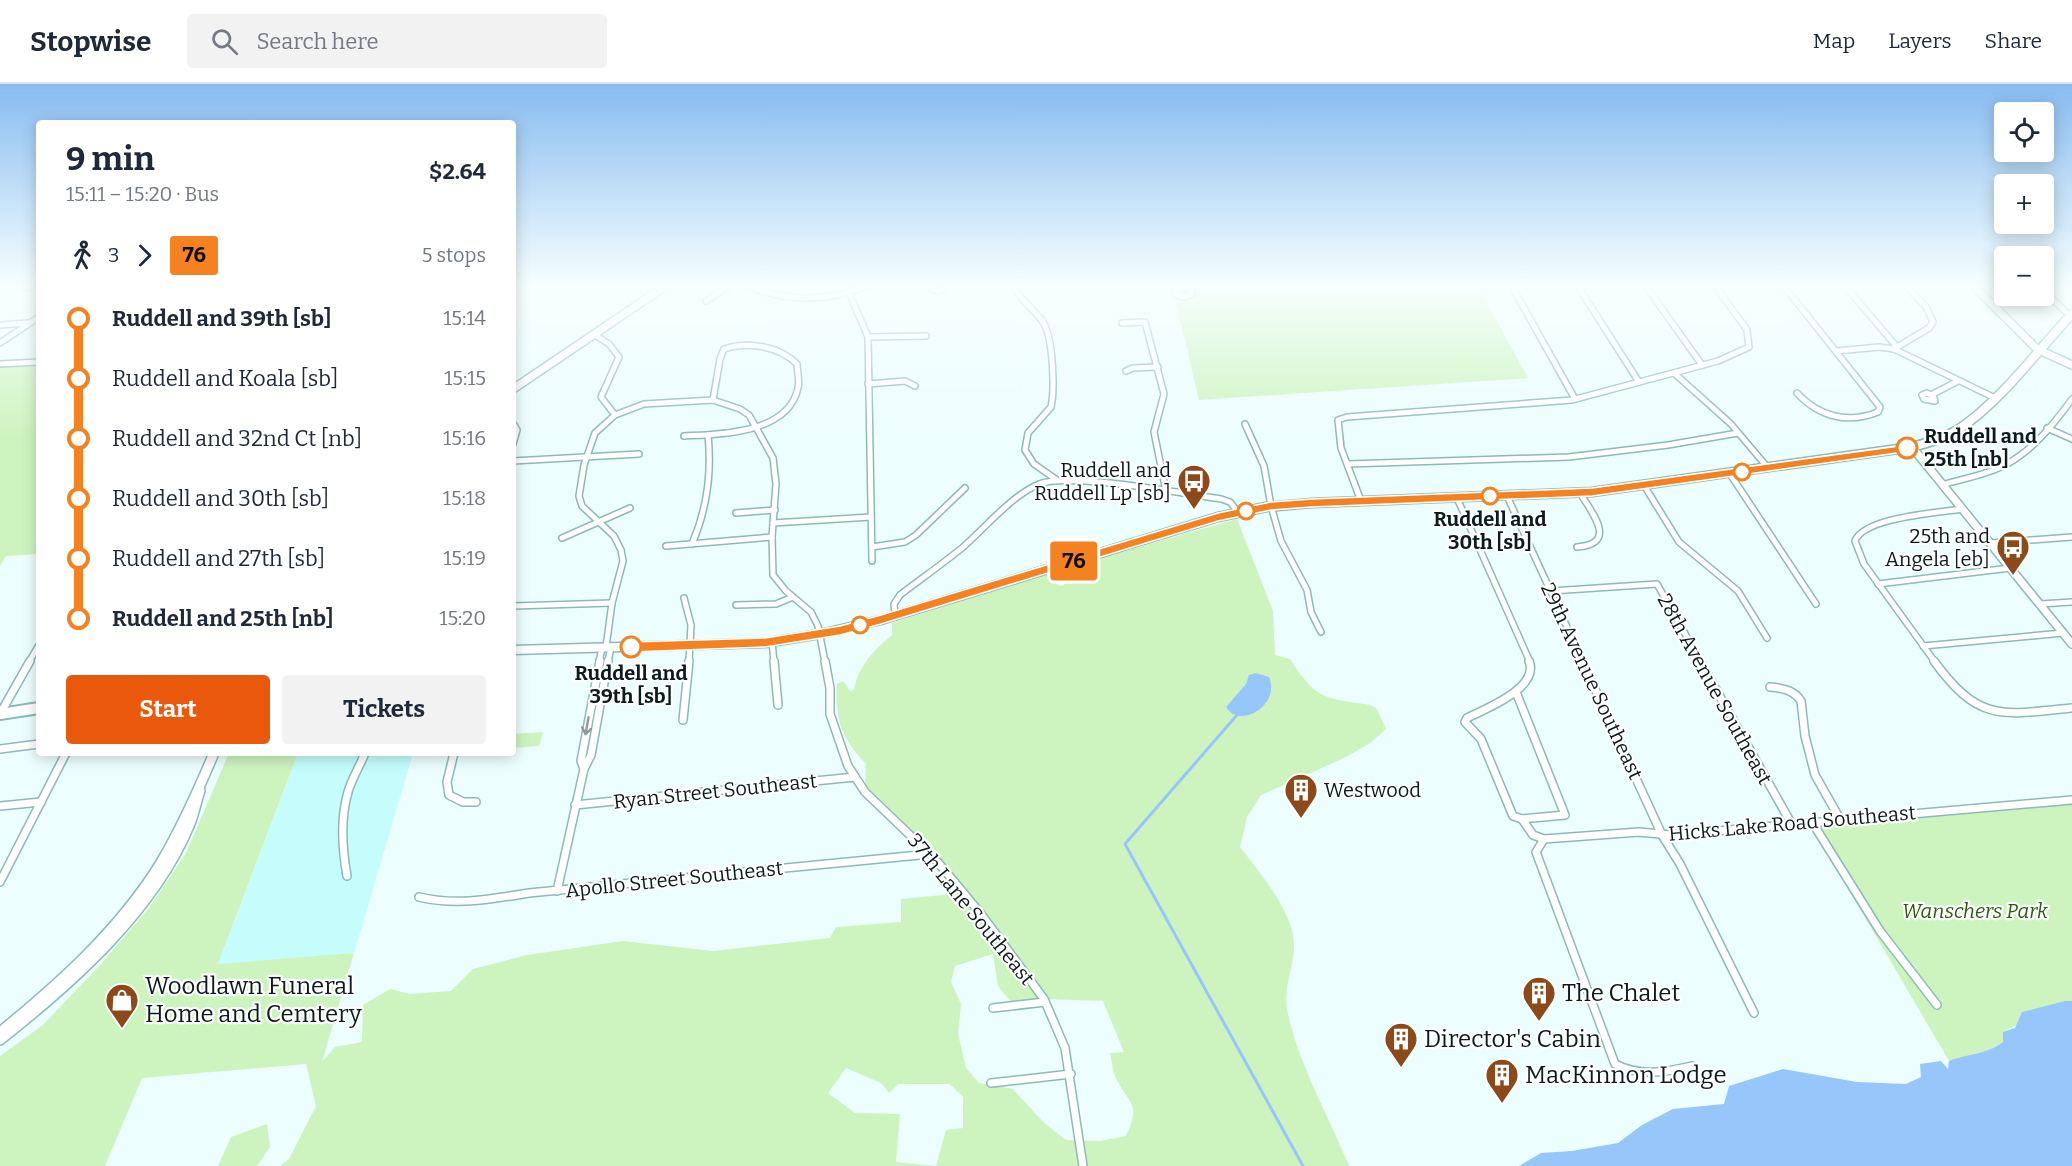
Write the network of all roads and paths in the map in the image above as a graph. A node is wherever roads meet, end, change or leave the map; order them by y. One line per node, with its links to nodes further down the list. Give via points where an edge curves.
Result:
1 (596, 335): 15 (street); 38 (street, via 615,346 620,354 601,397)
2 (1047, 335): 53 (street, via 1052,403 1027,434 1025,452 1030,462)
3 (1149, 335): 23 (street)
4 (1539, 335): 35 (street)
5 (1609, 335): 27 (street)
6 (1681, 335): 21 (street)
7 (1748, 335): 21 (street, via 1749,347)
8 (1824, 335): 18 (street)
9 (1886, 335): 16 (street)
10 (1917, 335): 16 (street)
11 (2023, 335): 17 (street)
12 (2051, 335): 17 (main road)
13 (926, 336): 14 (street)
14 (868, 337): 28 (street)
15 (588, 340): 30 (street); 31 (street)
16 (1896, 348): 18 (street); 26 (street)
17 (2037, 349): 22 (street); 34 (main road)
18 (1837, 351): 32 (street, via 1877,402 1878,412 1871,416 1831,416 1810,407)
19 (36, 362): 20 (street)
20 (0, 364)
21 (1702, 365): 25 (street)
22 (2072, 365)
23 (1158, 367): 24 (street); 57 (street, via 1164,397 1154,432)
24 (1126, 371)
25 (1674, 372): 27 (street); 42 (street)
26 (1959, 381): 33 (street); 34 (street)
27 (1639, 382): 35 (street)
28 (868, 384): 29 (street, via 905,381); 68 (street)
29 (915, 386)
30 (516, 387)
31 (516, 392)
32 (1797, 393)
33 (1931, 395)
34 (1993, 397): 46 (main road, via 1959,429)
35 (1575, 399): 50 (street, via 1347,417 1338,420 1336,427)
36 (2072, 399): 41 (street)
37 (713, 400): 38 (street, via 644,404); 40 (street, via 740,409); 40 (street, via 724,349 762,346 783,352 799,371 795,397 787,410)
38 (615, 415): 48 (street, via 595,433)
39 (1245, 424): 62 (street, via 1264,466)
40 (756, 427): 43 (street); 65 (street, 37th Lane Southeast, via 773,458)
41 (2047, 428): 45 (street); 54 (street, via 2003,466)
42 (1738, 434): 50 (street, via 1569,457); 51 (street)
43 (708, 435): 44 (street); 75 (street, via 708,481)
44 (684, 436)
45 (2072, 439)
46 (1912, 447): 51 (main road); 54 (street)
47 (639, 454): 48 (street)
48 (586, 458): 49 (street); 69 (street, via 579,496 582,506)
49 (516, 461)
50 (1348, 464): 61 (street)
51 (1769, 469): 52 (main road)
52 (1730, 474): 55 (main road); 87 (street)
53 (1057, 480): 57 (street); 91 (street, via 1039,484 996,514 963,547 898,598)
54 (1942, 485): 64 (street)
55 (1645, 487): 58 (main road); 95 (street, via 1679,542 1738,591)
56 (965, 488): 78 (street, via 916,535 905,542)
57 (1166, 491): 66 (street, via 1227,500)
58 (1580, 493): 59 (main road); 77 (street, via 1599,526 1600,536 1591,547)
59 (1507, 496): 60 (main road); 82 (street, 29th Avenue Southeast)
60 (1457, 498): 61 (main road); 104 (street, via 1529,659 1529,676)
61 (1361, 501): 62 (main road)
62 (1271, 506): 66 (main road); 92 (street, via 1281,541 1307,590 1311,612)
63 (630, 508): 69 (street)
64 (1962, 509): 74 (street); 81 (street, via 1876,523 1862,529 1856,537 1856,549)
65 (775, 510): 67 (street); 70 (street, 37th Lane Southeast)
66 (1238, 512): 91 (main road)
67 (736, 513)
68 (871, 517): 70 (street); 78 (street)
69 (599, 523): 73 (street); 86 (street, via 614,536 623,561)
70 (773, 523): 71 (street, 37th Lane Southeast)
71 (772, 537): 75 (street); 83 (street, 37th Lane Southeast, via 773,575)
72 (2072, 537): 74 (street)
73 (562, 538)
74 (1990, 543): 80 (street)
75 (692, 544): 76 (street)
76 (666, 546)
77 (1577, 547)
78 (872, 548): 79 (street)
79 (872, 561)
80 (2010, 568): 81 (street); 88 (street)
81 (1878, 584): 99 (street)
82 (1551, 591): 126 (street, 28th Avenue Southeast, via 1657,584); 127 (street, 29th Avenue Southeast)
83 (793, 597): 89 (street, via 776,604); 94 (street, 37th Lane Southeast, via 811,612)
84 (684, 598): 98 (street, via 691,625)
85 (2072, 602): 88 (street)
86 (612, 603): 90 (street); 100 (street)
87 (1816, 604)
88 (2040, 604): 93 (street)
89 (736, 605)
90 (516, 606)
91 (895, 615): 94 (main road)
92 (1321, 632)
93 (2063, 633): 97 (street); 99 (street)
94 (820, 634): 96 (main road); 116 (street, 37th Lane Southeast, via 831,714)
95 (1767, 638)
96 (772, 642): 98 (main road); 105 (street)
97 (2072, 644)
98 (690, 645): 100 (main road); 109 (street)
99 (1923, 645): 107 (street, via 1952,686 1965,700 1981,708 2009,714)
100 (606, 647): 102 (main road); 121 (street, via 591,755)
101 (36, 650): 108 (street)
102 (516, 650)
103 (1770, 687): 124 (street, via 1784,688 1801,701 1815,775)
104 (1516, 692): 123 (street, via 1565,815); 123 (street, via 1465,722 1481,739 1510,813)
105 (778, 705)
106 (36, 708): 108 (main road)
107 (2072, 708)
108 (0, 714)
109 (683, 720)
110 (36, 744): 111 (street)
111 (0, 749)
112 (64, 756): 119 (street)
113 (213, 756): 117 (street)
114 (364, 756): 130 (street, via 348,790 344,813 342,849)
115 (453, 756): 120 (street, via 446,787 448,795 460,803)
116 (855, 777): 121 (street, Ryan Street Southeast); 129 (street, 37th Lane Southeast, via 865,792)
117 (201, 783): 138 (street, via 165,854 131,906 78,965); 139 (street, via 187,828 139,906 84,968)
118 (2072, 800): 124 (street, Hicks Lake Road Southeast)
119 (41, 802): 122 (street); 131 (street)
120 (476, 802)
121 (575, 805): 132 (street)
122 (0, 806)
123 (1522, 819): 128 (street, via 1533,835)
124 (1840, 819): 125 (street, Hicks Lake Road Southeast)
125 (1812, 822): 126 (street, Hicks Lake Road Southeast); 135 (street, via 1880,931)
126 (1791, 823): 127 (street, Hicks Lake Road Southeast)
127 (1662, 835): 128 (street, Hicks Lake Road Southeast, via 1639,831); 137 (street, 29th Avenue Southeast)
128 (1544, 839): 140 (street, via 1536,852 1615,1064 1625,1070 1666,1073)
129 (930, 854): 132 (street, Apollo Street Southeast); 134 (street, 37th Lane Southeast, via 981,914)
130 (347, 876)
131 (0, 882)
132 (558, 891): 133 (street, Apollo Street Southeast, via 468,902 435,902)
133 (419, 897)
134 (1045, 1002): 136 (street); 141 (street, 37th Lane Southeast, via 1065,1048)
135 (1937, 1005)
136 (993, 1008)
137 (1754, 1013)
138 (0, 1032)
139 (0, 1040)
140 (1692, 1066)
141 (1071, 1074): 142 (street); 143 (street, 37th Lane Southeast)
142 (991, 1083)
143 (1083, 1166)

